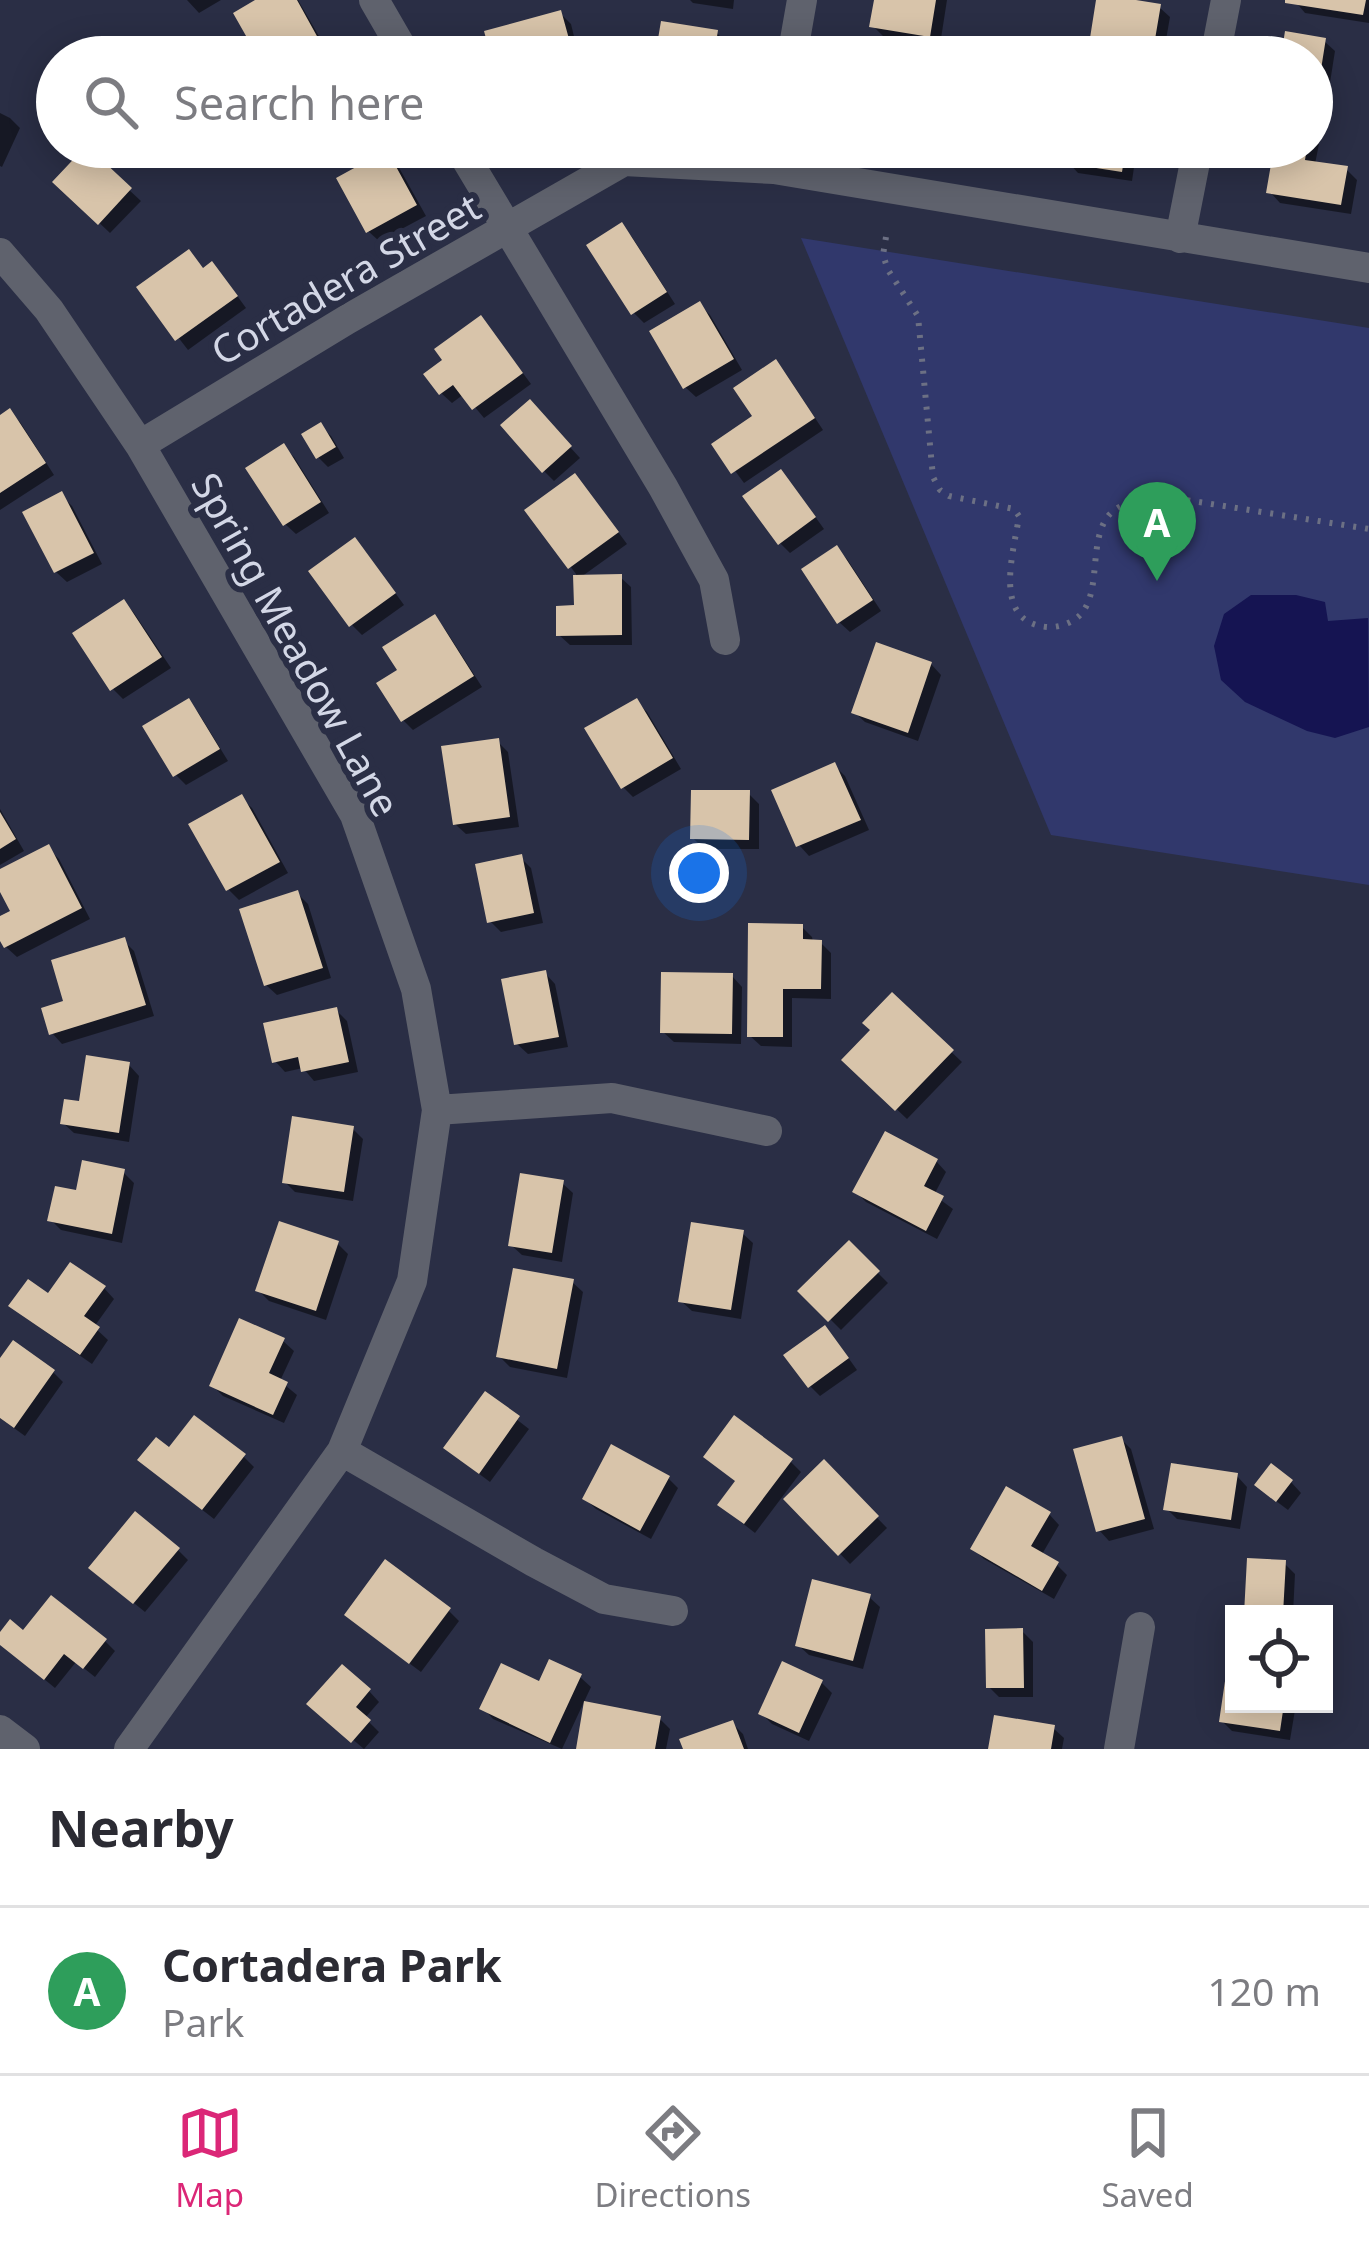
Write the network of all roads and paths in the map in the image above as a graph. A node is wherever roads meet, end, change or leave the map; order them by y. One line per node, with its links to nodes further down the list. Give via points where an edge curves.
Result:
1 (374, 0): 4 (street)
2 (802, 0): 5 (street)
3 (1226, 0): 6 (street)
4 (395, 36)
5 (796, 36)
6 (1219, 36)
7 (471, 168): 11 (street)
8 (612, 168): 11 (street, Cortadera Street)
9 (826, 168): 13 (street, Cortadera Street)
10 (1194, 168): 13 (street)
11 (506, 229): 16 (street, Cortadera Street); 18 (street, via 714,580)
12 (886, 238): 17 (path, via 888,270 918,316 932,477 949,496 1019,516 1009,592 1032,624 1051,628 1081,614 1101,532 1130,502 1161,496)
13 (1180, 238): 15 (street, Cortadera Street)
14 (0, 254): 16 (street, Spring Meadow Lane, via 49,310)
15 (1369, 268)
16 (140, 445): 19 (street, Spring Meadow Lane, via 355,815 416,988)
17 (1369, 529)
18 (725, 640)
19 (437, 1110): 20 (street, via 612,1098); 21 (street, Spring Meadow Lane, via 412,1281)
20 (767, 1131)
21 (342, 1451): 22 (street, via 604,1599); 26 (street, Spring Meadow Lane)
22 (673, 1611)
23 (1140, 1627): 27 (street)
24 (0, 1730): 25 (street)
25 (25, 1749)
26 (129, 1749)
27 (1119, 1749)

